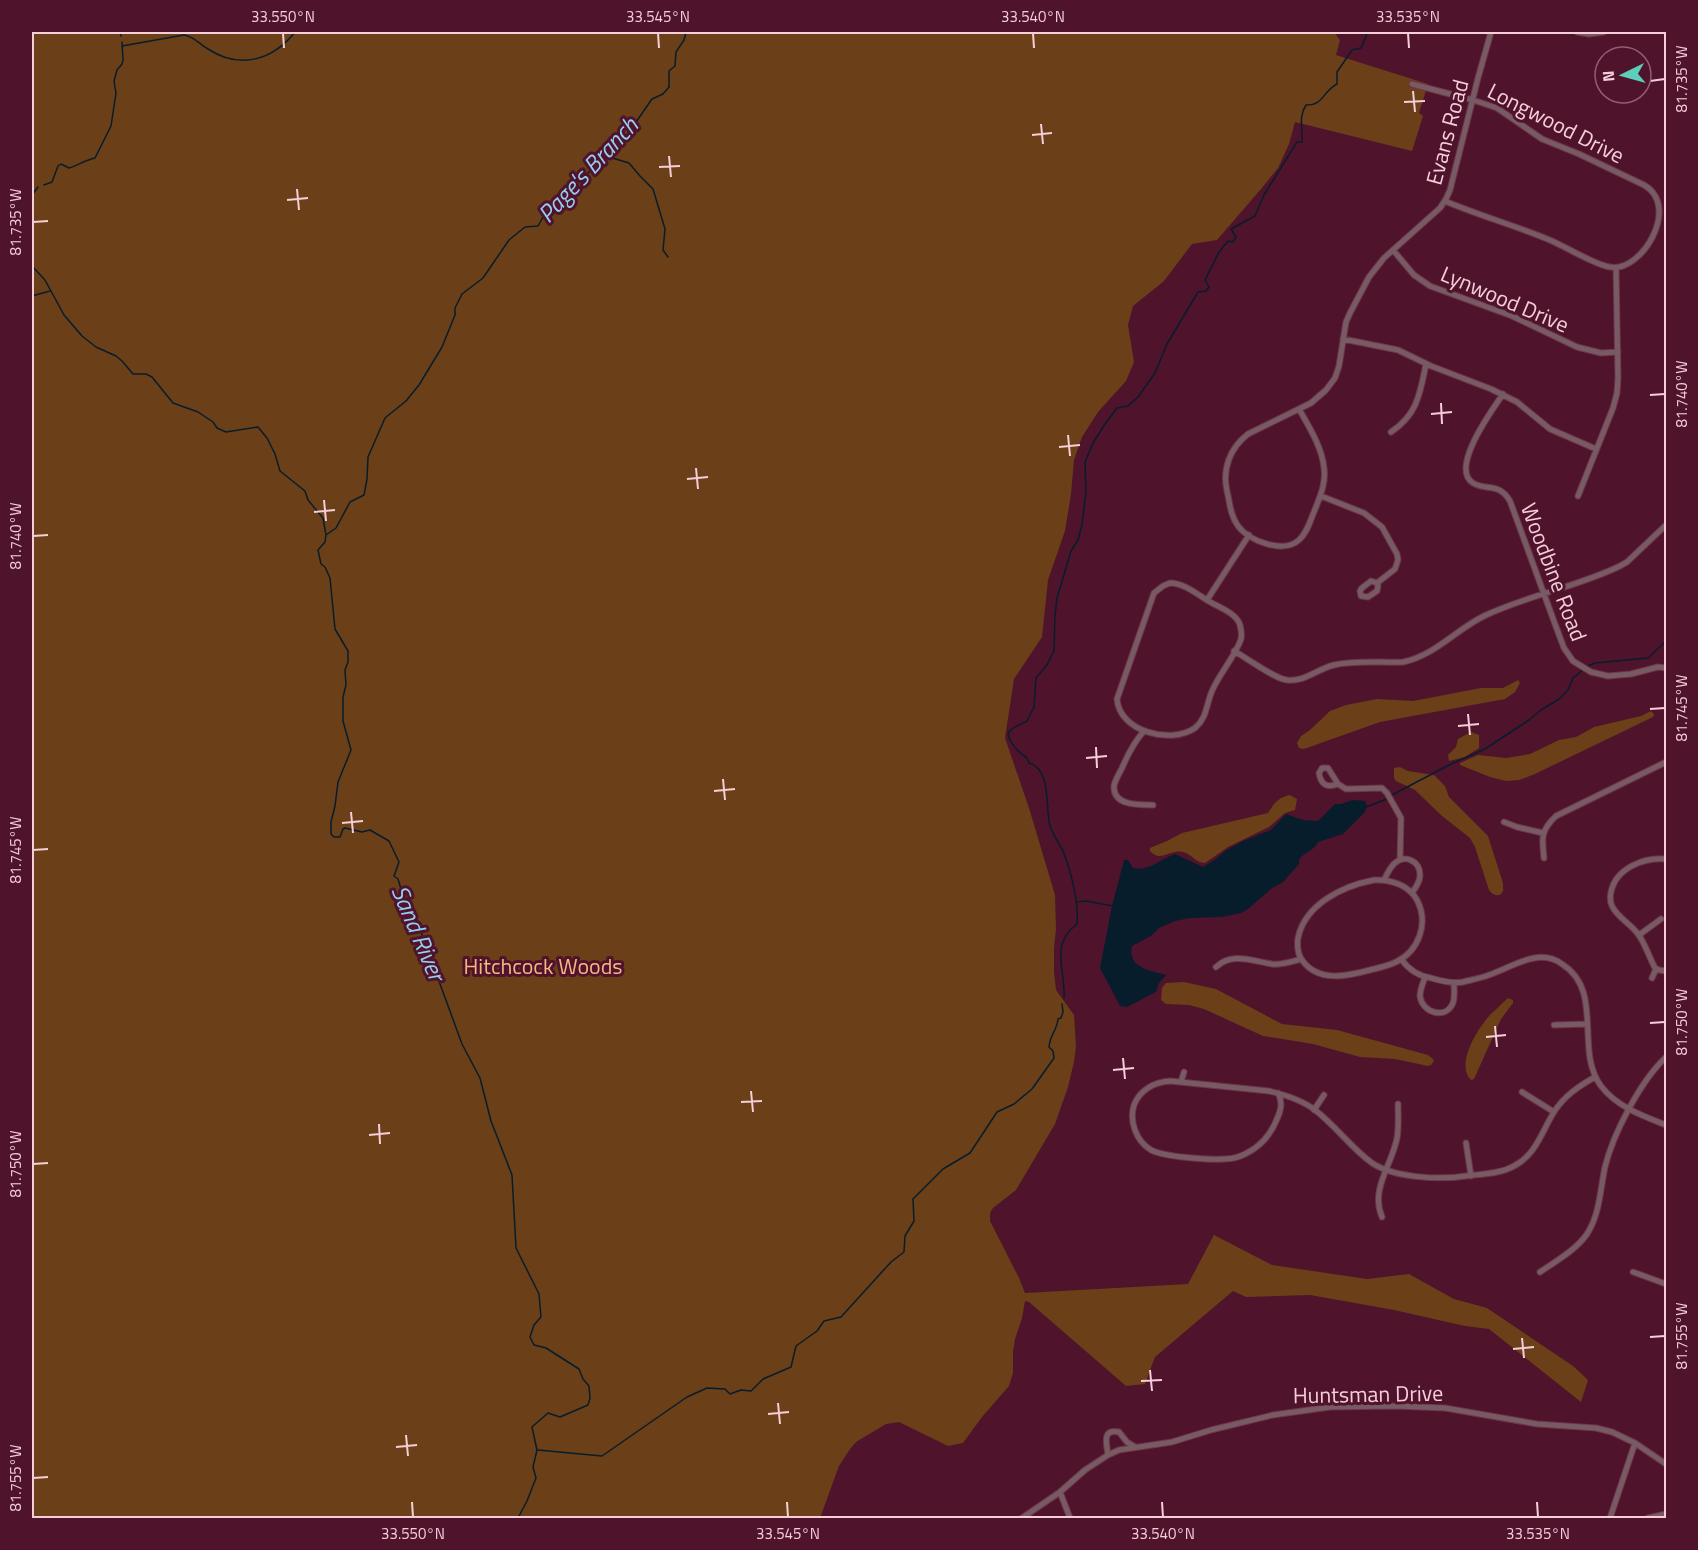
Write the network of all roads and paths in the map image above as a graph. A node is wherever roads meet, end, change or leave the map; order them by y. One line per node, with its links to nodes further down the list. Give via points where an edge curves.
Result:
1 (1491, 32): 5 (street, Evans Road)
2 (1577, 32): 3 (street)
3 (1604, 32)
4 (1412, 84): 5 (street, Longwood Drive)
5 (1473, 100): 6 (street, Evans Road); 7 (street, Longwood Drive, via 1504,111 1542,139 1651,189)
6 (1445, 201): 8 (street, Evans Road); 9 (street, via 1552,241 1602,265)
7 (1663, 216): 9 (street, Longwood Drive, via 1637,259)
8 (1393, 249): 10 (street, Evans Road, via 1358,295); 11 (street, Lynwood Drive, via 1414,275 1430,286 1512,316 1577,347)
9 (1616, 267): 11 (street)
10 (1343, 339): 12 (street, via 1398,350); 14 (street, Evans Road, via 1340,366 1332,383 1317,399)
11 (1618, 352): 16 (street, via 1615,401)
12 (1426, 364): 13 (street); 15 (street, via 1414,409)
13 (1503, 394): 16 (street, via 1552,430); 22 (street, Woodbine Road, via 1471,446 1467,473 1474,483 1492,487 1507,497)
14 (1299, 409): 17 (street, via 1323,461); 20 (street, Evans Road, via 1248,434 1230,456 1226,469 1230,506 1233,517)
15 (1391, 432)
16 (1596, 449): 18 (street)
17 (1321, 496): 20 (street, via 1309,526 1296,542 1279,546); 21 (street, via 1364,513 1382,527 1398,560 1395,569)
18 (1578, 496)
19 (1666, 525): 22 (street, via 1620,566)
20 (1249, 535): 23 (street)
21 (1377, 583)
22 (1544, 594): 24 (street, via 1484,616 1408,661 1342,663 1305,678 1288,680 1276,677); 25 (street, Woodbine Road, via 1564,648 1581,667 1614,676)
23 (1207, 600): 24 (street, via 1238,620 1241,636); 26 (street, via 1175,583 1155,593 1117,699 1121,715)
24 (1234, 651): 26 (street, via 1196,727 1178,734)
25 (1666, 668)
26 (1144, 730): 29 (street, via 1128,753 1114,789 1123,801)
27 (1666, 762): 31 (street, via 1560,813)
28 (1338, 784): 34 (street, via 1346,789 1382,788 1387,793 1401,818)
29 (1153, 805)
30 (1504, 822): 31 (street)
31 (1543, 833): 32 (street)
32 (1544, 858)
33 (1666, 859): 38 (street, via 1649,859 1630,866 1612,888 1612,906)
34 (1400, 860): 35 (street); 36 (street, via 1412,860 1419,870)
35 (1384, 880): 36 (street); 39 (street, via 1367,881 1314,908 1300,932)
36 (1412, 893): 40 (street, via 1421,910 1422,929)
37 (1661, 919): 38 (street)
38 (1639, 935): 42 (street)
39 (1301, 959): 40 (street, via 1312,970 1331,976 1354,974); 41 (street, via 1278,964 1231,959)
40 (1401, 959): 44 (street)
41 (1216, 967)
42 (1656, 969): 43 (street); 45 (street)
43 (1666, 971)
44 (1425, 977): 46 (street); 46 (street, via 1421,1000 1427,1009 1436,1012 1451,1005)
45 (1652, 978)
46 (1454, 983): 48 (street, via 1490,975 1530,959 1552,959 1566,966 1581,984)
47 (1554, 1024): 48 (street)
48 (1587, 1024): 51 (street)
49 (1665, 1058): 60 (street)
50 (1184, 1072): 52 (street)
51 (1595, 1077): 60 (street, via 1611,1097); 61 (street, via 1569,1094)
52 (1181, 1082): 54 (street); 56 (street, via 1155,1084 1136,1101 1134,1128 1145,1145 1155,1151 1217,1159 1247,1153 1263,1142 1274,1127 1282,1103)
53 (1253, 1082): 54 (street)
54 (1253, 1089): 56 (street)
55 (1522, 1092): 61 (street)
56 (1278, 1093): 59 (street)
57 (1324, 1095): 59 (street)
58 (1398, 1104): 64 (street, via 1397,1140)
59 (1314, 1110): 64 (street, via 1371,1162)
60 (1629, 1110): 62 (street); 67 (street, via 1609,1154 1590,1229 1577,1246)
61 (1554, 1112): 65 (street, via 1527,1157 1505,1170)
62 (1666, 1125)
63 (1466, 1143): 65 (street)
64 (1386, 1169): 65 (street, via 1436,1178); 66 (street, via 1378,1198)
65 (1471, 1176)
66 (1382, 1217)
67 (1540, 1272)
68 (1633, 1272): 69 (street)
69 (1666, 1284)
70 (1635, 1443): 71 (street, Huntsman Drive, via 1588,1426 1537,1424 1445,1408 1396,1406 1330,1407 1273,1414); 73 (street, Huntsman Drive); 78 (street)
71 (1137, 1448): 72 (street, Huntsman Drive); 72 (street, via 1119,1432 1112,1431 1106,1438)
72 (1108, 1455): 74 (street, Huntsman Drive)
73 (1666, 1464)
74 (1060, 1492): 76 (street, Huntsman Drive); 77 (street)
75 (1666, 1514): 79 (street)
76 (1022, 1518)
77 (1070, 1518)
78 (1610, 1518)
79 (1648, 1518)

